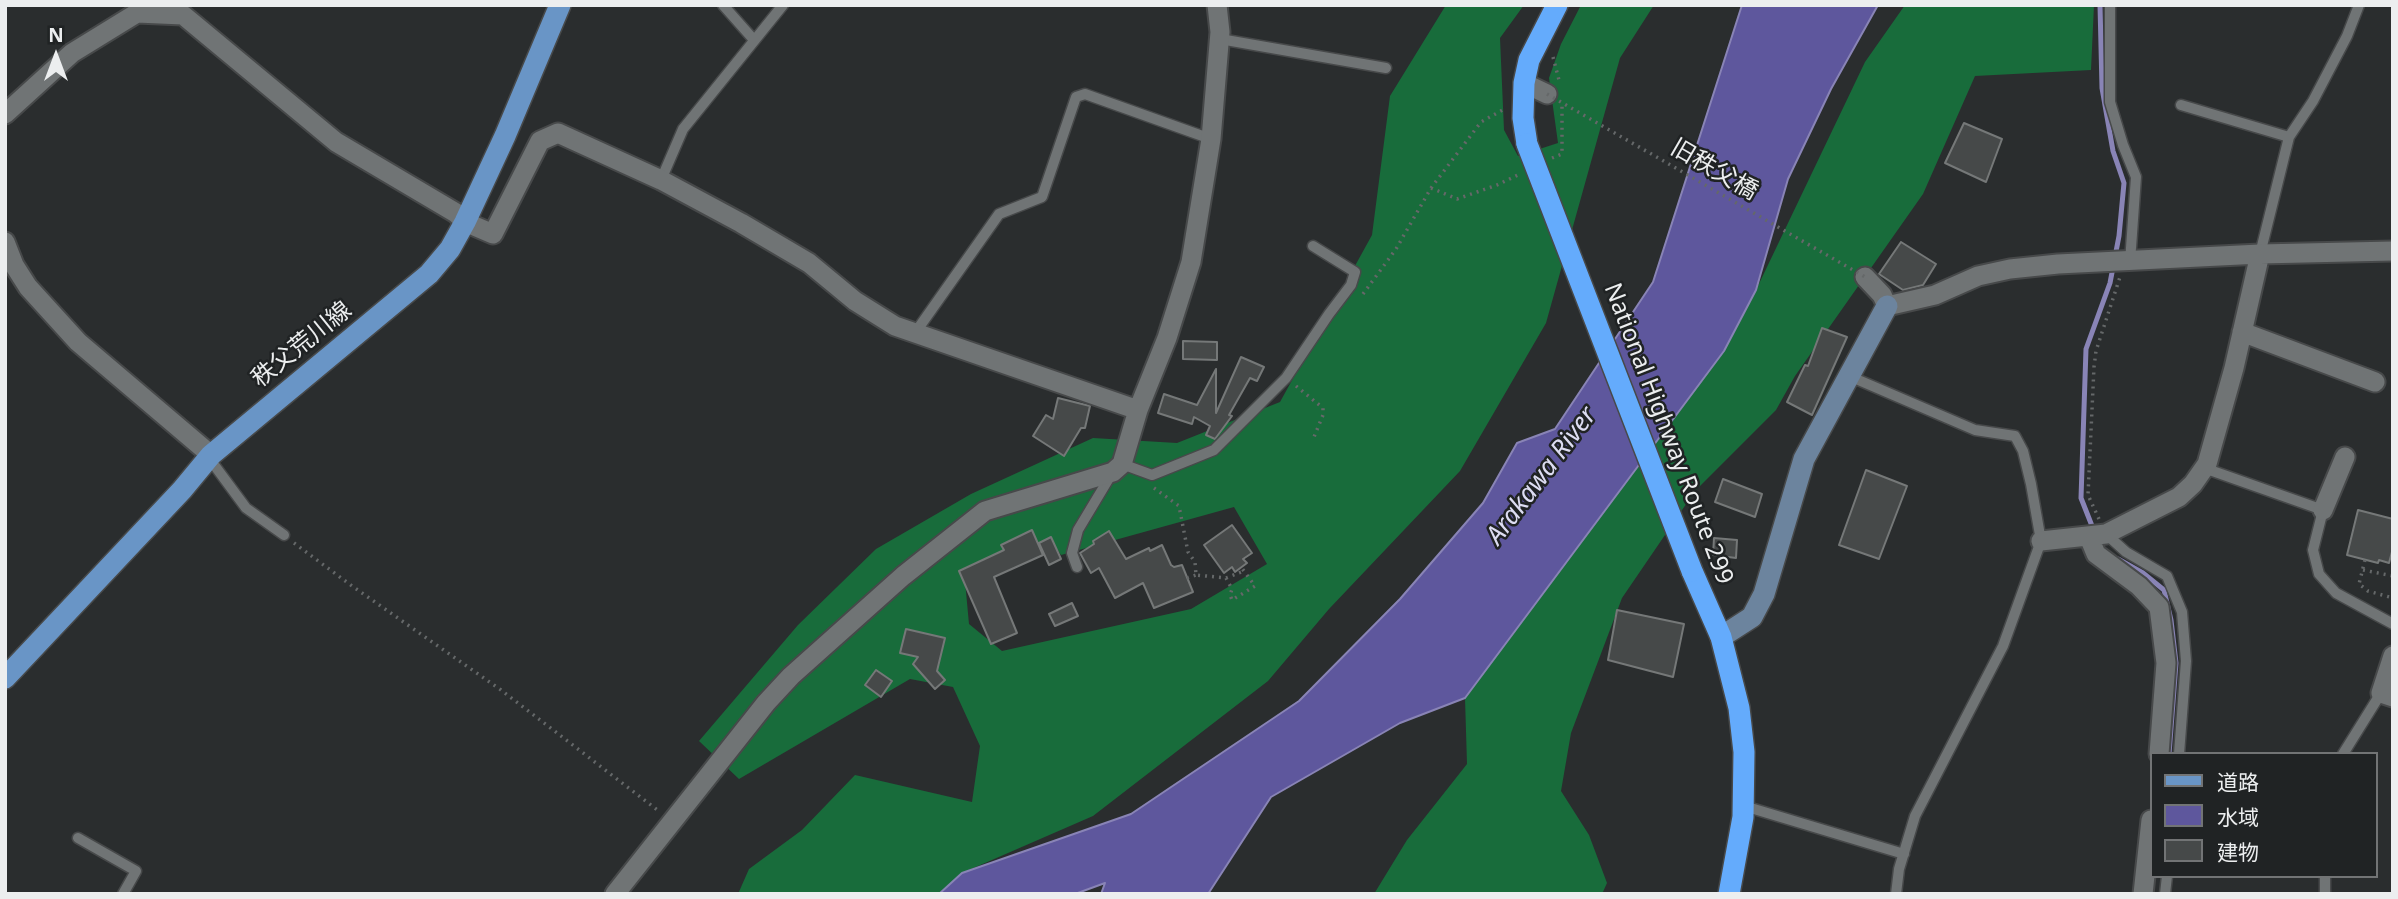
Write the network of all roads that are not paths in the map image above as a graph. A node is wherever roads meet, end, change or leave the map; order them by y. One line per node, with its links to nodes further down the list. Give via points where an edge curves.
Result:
1 (560, 5): 19 (main road, 秩父荒川線)
2 (723, 5): 10 (lane)
3 (783, 5): 10 (lane)
4 (1217, 5): 9 (street)
5 (1557, 5): 12 (highway, National Highway Route 299, via 1529,60)
6 (2110, 5): 24 (lane, via 2110,102 2136,177)
7 (2359, 5): 16 (lane, via 2313,101)
8 (185, 10): 15 (street, via 137,13 72,53); 19 (street, via 336,142)
9 (1220, 39): 11 (lane); 17 (street)
10 (754, 40): 18 (lane, via 683,129)
11 (1386, 68)
12 (1524, 91): 13 (street); 42 (highway, National Highway Route 299, bridge, via 1527,144)
13 (1547, 94)
14 (2181, 105): 16 (lane)
15 (5, 114)
16 (2289, 137): 23 (lane)
17 (1211, 139): 28 (lane, via 1085,94 1076,97 1042,197 999,214); 31 (street, via 1191,262)
18 (662, 180): 19 (street, via 558,133 540,141 493,234); 28 (street, via 808,263 895,327)
19 (465, 222): 32 (main road, 秩父荒川線, via 429,274)
20 (5, 242): 32 (street, via 28,287 78,342)
21 (1313, 246): 34 (lane, via 1355,272 1351,285 1286,379 1214,450 1152,475)
22 (2393, 251): 23 (street)
23 (2260, 254): 24 (street); 27 (street)
24 (2127, 262): 26 (street, via 2010,269)
25 (1865, 277): 26 (street)
26 (1887, 306): 29 (street)
27 (2242, 332): 30 (street); 35 (street)
28 (915, 333): 31 (street)
29 (1849, 376): 39 (lane, via 1975,430 2015,436); 42 (street, via 1804,459 1765,594 1752,617)
30 (2375, 382)
31 (1138, 410): 34 (street)
32 (210, 456): 37 (lane, via 246,508); 44 (main road, 秩父荒川線)
33 (2345, 457): 36 (street)
34 (1117, 468): 40 (lane, via 1078,530 1072,553); 54 (street, via 985,511 903,576 791,676)
35 (2204, 468): 36 (lane); 38 (street, via 2179,497)
36 (2323, 510): 41 (lane, via 2313,550 2319,574 2336,593)
37 (284, 535)
38 (2098, 536): 39 (street); 46 (street, via 2096,554 2159,607 2166,663); 47 (lane, via 2167,576 2182,612 2186,661)
39 (2041, 541): 52 (lane, via 2003,646 1915,816)
40 (1077, 567)
41 (2393, 624)
42 (1721, 636): 49 (highway, National Highway Route 299, via 1740,708)
43 (2393, 656): 45 (street)
44 (5, 678)
45 (2387, 695): 48 (lane)
46 (2158, 752)
47 (2179, 752)
48 (2344, 752)
49 (1743, 806): 52 (lane); 55 (highway, National Highway Route 299)
50 (2150, 829): 57 (street)
51 (78, 838): 53 (lane, via 136,871)
52 (1903, 854): 56 (lane)
53 (122, 894)
54 (615, 894)
55 (1729, 894)
56 (1896, 894)
57 (2143, 894)

